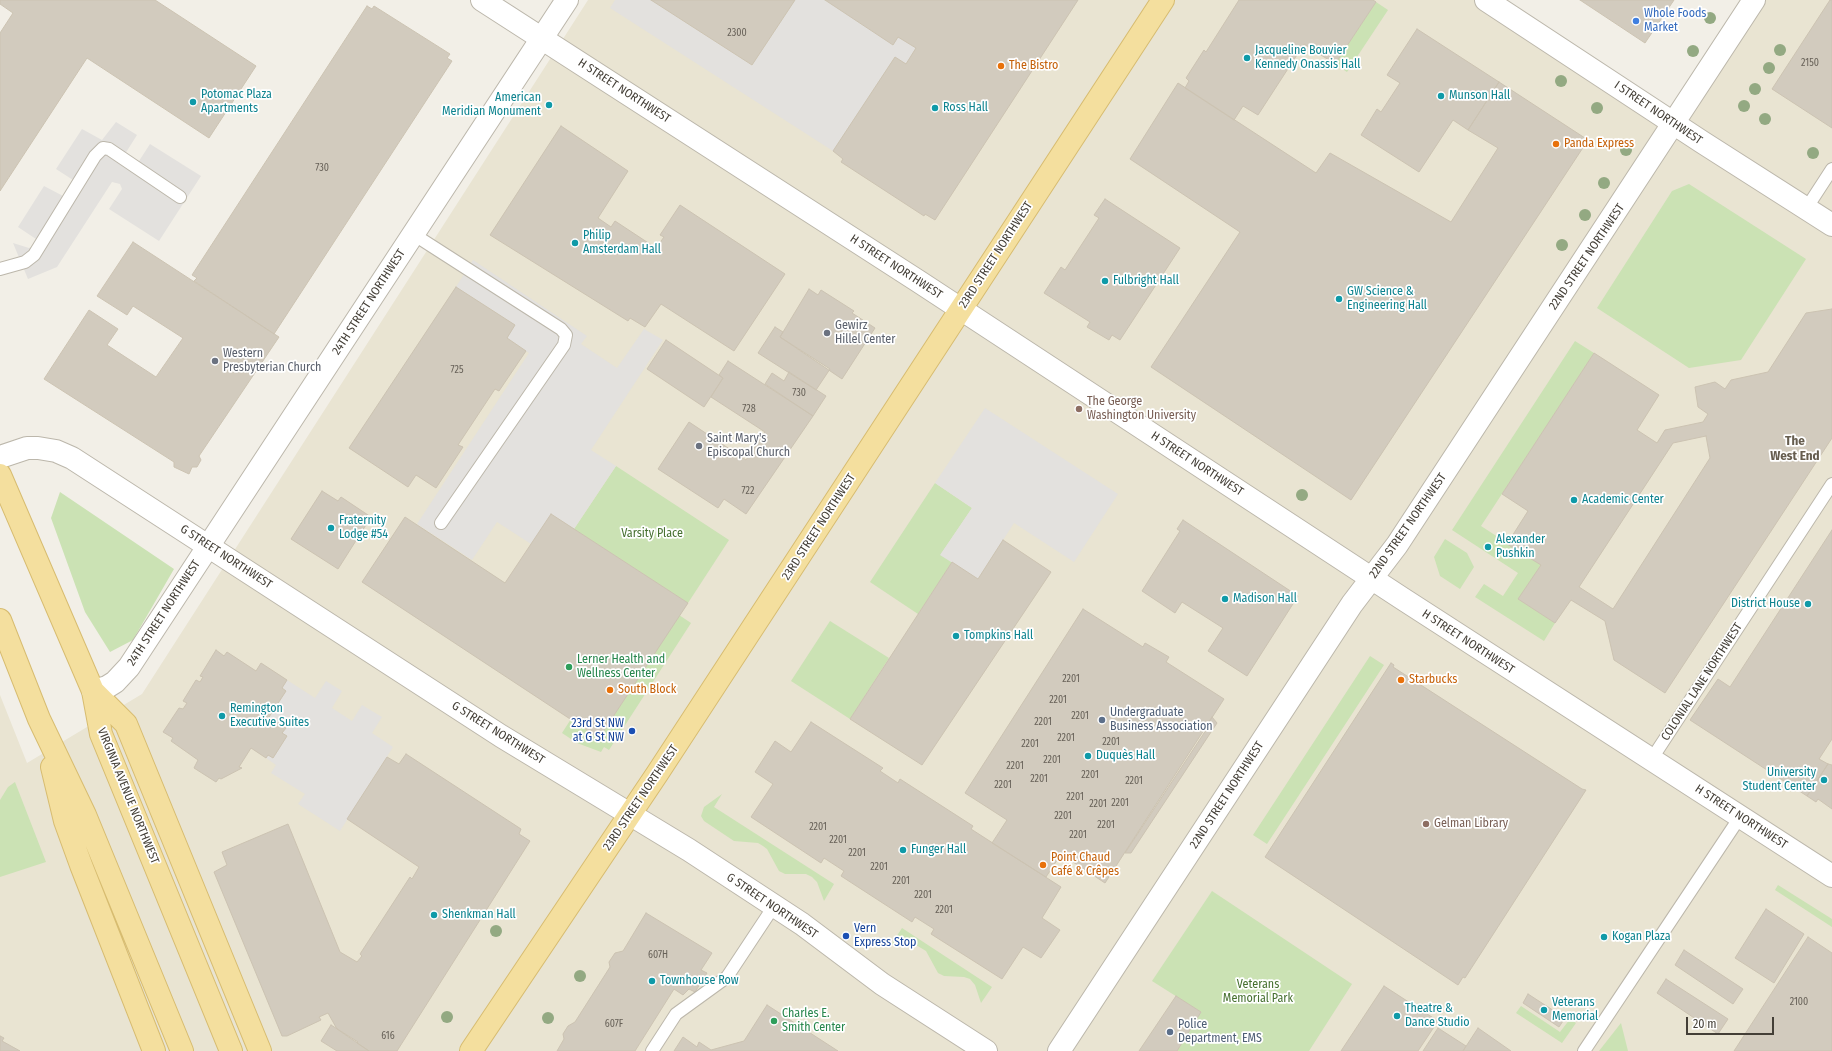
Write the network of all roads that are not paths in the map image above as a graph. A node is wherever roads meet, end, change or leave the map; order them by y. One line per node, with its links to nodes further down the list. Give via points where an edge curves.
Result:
1 (482, 0): 6 (street, H STREET NORTHWEST)
2 (567, 0): 6 (street, 24TH STREET NORTHWEST)
3 (1164, 0): 14 (main road, 23RD STREET NORTHWEST)
4 (1486, 0): 7 (street, I STREET NORTHWEST)
5 (1754, 0): 7 (street, 22ND STREET NORTHWEST)
6 (541, 39): 12 (street, 24TH STREET NORTHWEST); 14 (street, H STREET NORTHWEST)
7 (1673, 123): 10 (street, I STREET NORTHWEST); 20 (street, 22ND STREET NORTHWEST, via 1398,546)
8 (1832, 169): 10 (lane)
9 (180, 197): 13 (lane, via 109,149 103,148 95,156 34,255 26,262)
10 (1806, 209): 11 (street, I STREET NORTHWEST)
11 (1832, 225)
12 (413, 234): 18 (lane, via 561,329 566,335 564,345); 19 (street, 24TH STREET NORTHWEST)
13 (0, 269)
14 (961, 309): 20 (street, H STREET NORTHWEST); 25 (main road, 23RD STREET NORTHWEST)
15 (0, 457): 19 (street, G STREET NORTHWEST, via 27,448 64,453)
16 (0, 475): 22 (main road, VIRGINIA AVENUE NORTHWEST)
17 (1832, 484): 24 (lane, COLONIAL LANE NORTHWEST)
18 (441, 523)
19 (208, 546): 22 (street, 24TH STREET NORTHWEST, via 121,677 107,688); 25 (street, G STREET NORTHWEST, via 501,736)
20 (1372, 579): 24 (street, H STREET NORTHWEST); 36 (street, 22ND STREET NORTHWEST, via 1352,604)
21 (0, 620): 23 (main road)
22 (93, 691): 31 (main road, VIRGINIA AVENUE NORTHWEST, via 101,734); 32 (main road, via 126,724)
23 (40, 719): 29 (main road, via 65,821); 30 (main road, via 85,815)
24 (1651, 760): 26 (street, H STREET NORTHWEST)
25 (630, 815): 28 (street, G STREET NORTHWEST); 33 (main road, 23RD STREET NORTHWEST)
26 (1740, 817): 27 (street, H STREET NORTHWEST); 37 (lane)
27 (1832, 876)
28 (774, 906): 34 (lane, via 727,978 676,1014); 35 (street, G STREET NORTHWEST, via 882,984)
29 (154, 1051)
30 (182, 1051)
31 (231, 1051)
32 (260, 1051)
33 (471, 1051)
34 (652, 1051)
35 (986, 1051)
36 (1059, 1051)
37 (1584, 1051)

